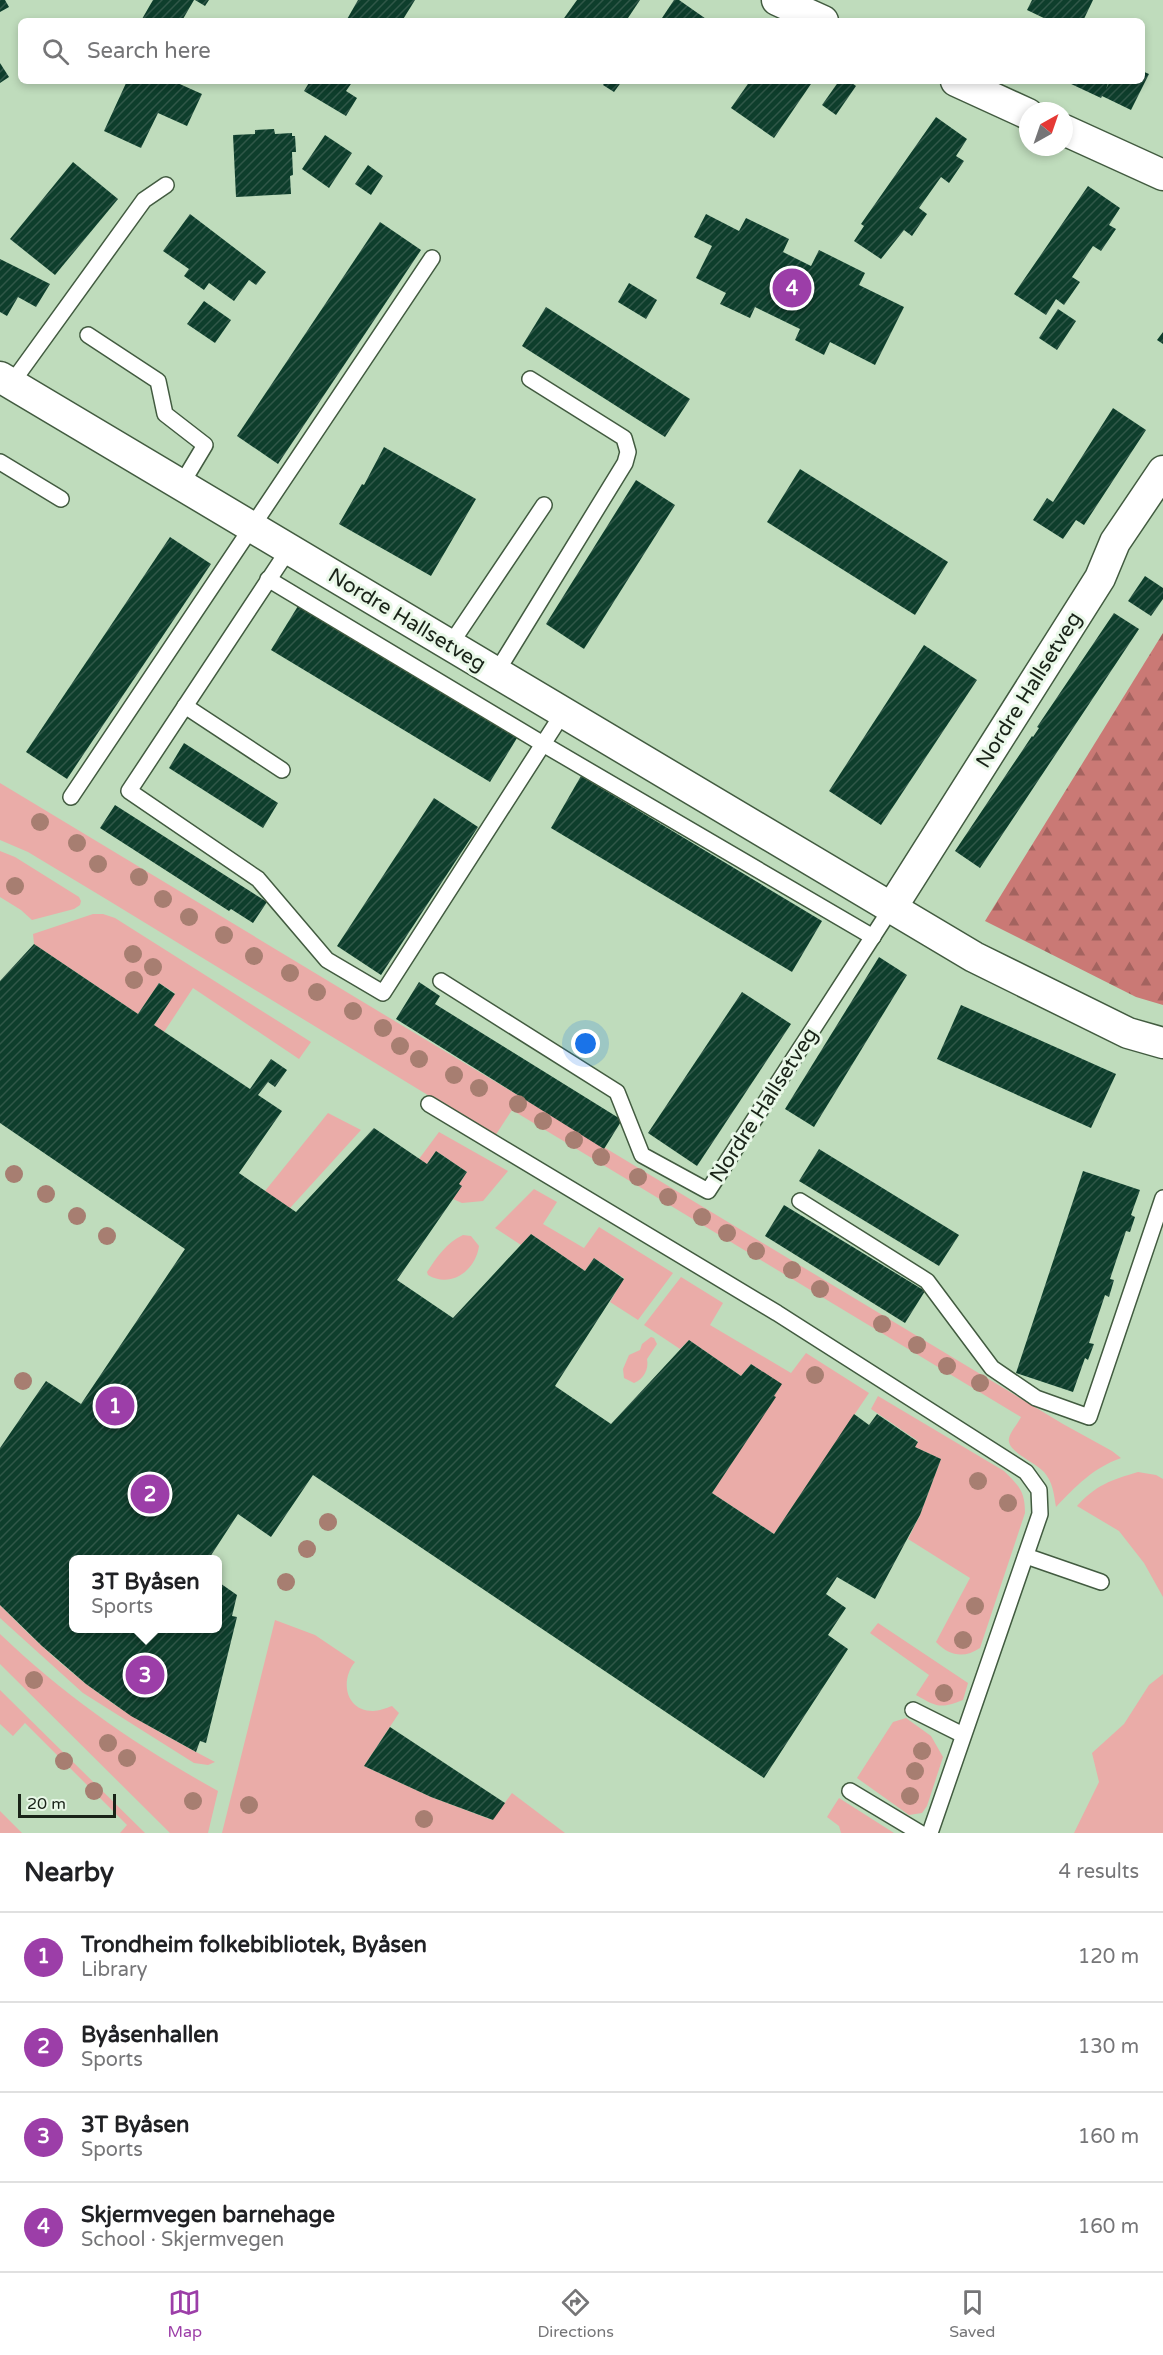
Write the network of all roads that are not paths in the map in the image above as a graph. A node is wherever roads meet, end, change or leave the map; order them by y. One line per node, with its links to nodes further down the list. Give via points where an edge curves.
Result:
1 (777, 0): 2 (street)
2 (817, 18)
3 (963, 84): 4 (street)
4 (1019, 110)
5 (1073, 134): 6 (street)
6 (1163, 175)
7 (165, 185): 11 (lane, Nordre Hallsetveg, via 144,200)
8 (432, 258): 17 (lane)
9 (88, 335): 14 (lane, via 158,381 165,414 205,446)
10 (530, 379): 21 (lane, via 624,438 628,452 625,463)
11 (6, 381): 14 (street, Nordre Hallsetveg)
12 (0, 462): 15 (lane)
13 (1163, 471): 27 (street, Nordre Hallsetveg, via 1115,542 1100,578)
14 (181, 485): 17 (street, Nordre Hallsetveg)
15 (61, 499)
16 (544, 504): 20 (lane)
17 (252, 526): 18 (street, Nordre Hallsetveg); 26 (lane)
18 (289, 549): 19 (lane); 20 (street, Nordre Hallsetveg)
19 (268, 579): 22 (lane); 24 (lane)
20 (450, 645): 21 (street, Nordre Hallsetveg)
21 (496, 673): 23 (street, Nordre Hallsetveg)
22 (185, 706): 24 (lane, via 129,791 258,879 327,960 383,993); 25 (lane)
23 (563, 713): 24 (lane); 27 (street, Nordre Hallsetveg)
24 (543, 744): 28 (lane)
25 (282, 770)
26 (71, 797)
27 (892, 907): 28 (lane, Nordre Hallsetveg); 30 (street, Nordre Hallsetveg, via 974,957 1128,1033)
28 (873, 937): 29 (lane, Nordre Hallsetveg, via 708,1191 642,1155 617,1092)
29 (441, 981)
30 (1163, 1043)
31 (429, 1104): 34 (lane, via 777,1312 1026,1472 1040,1490 1040,1514)
32 (1163, 1198): 33 (lane, via 1089,1417 1036,1398 992,1368 927,1281)
33 (800, 1201)
34 (1026, 1556): 35 (lane); 37 (lane)
35 (1101, 1582)
36 (913, 1710): 37 (lane)
37 (963, 1735): 40 (lane)
38 (850, 1791): 39 (lane)
39 (920, 1833)
40 (930, 1833)

